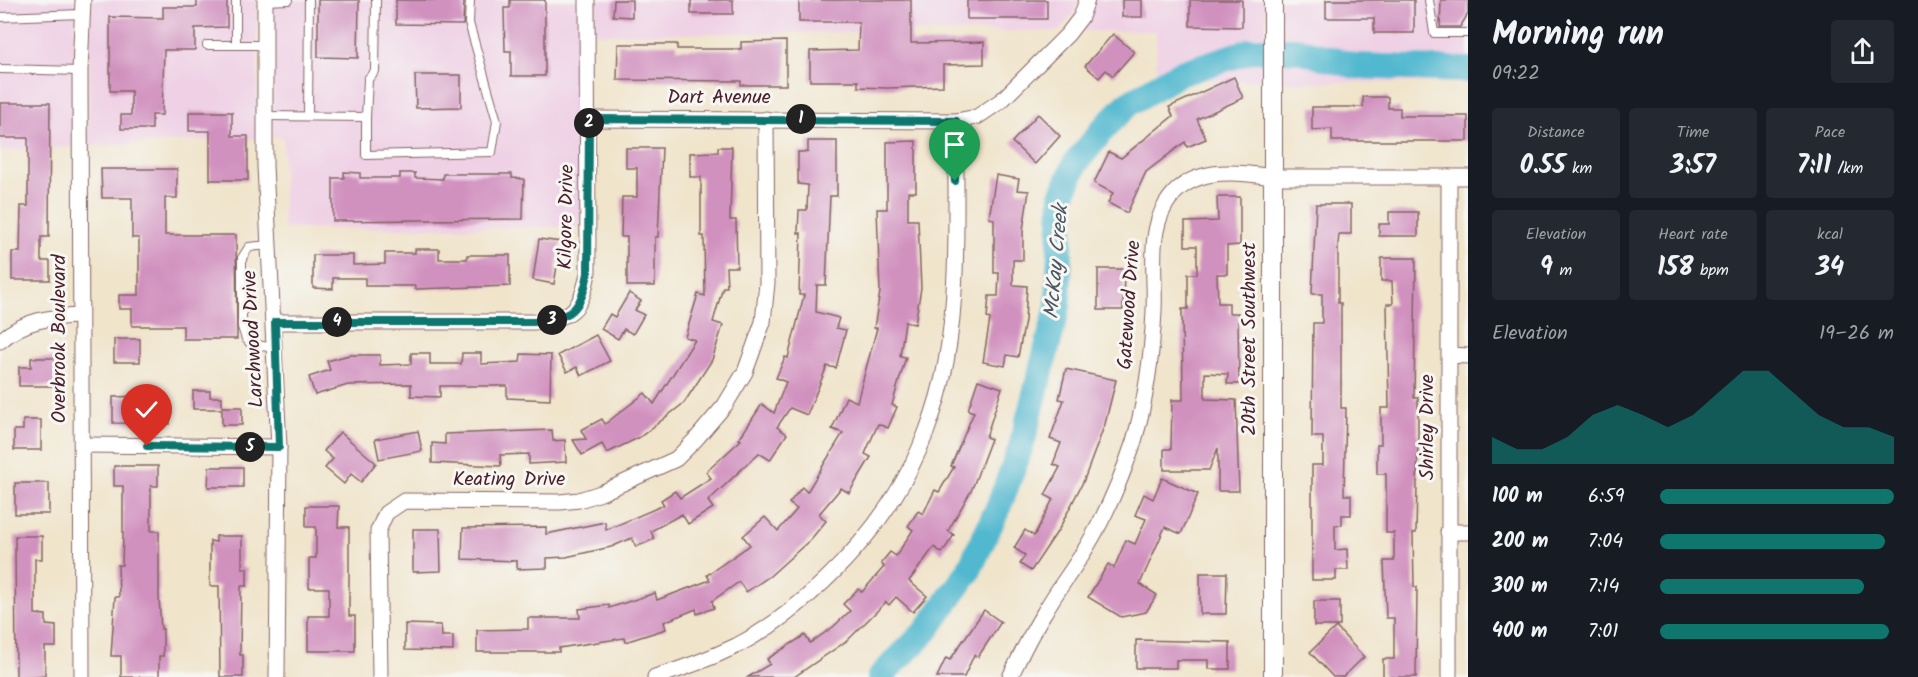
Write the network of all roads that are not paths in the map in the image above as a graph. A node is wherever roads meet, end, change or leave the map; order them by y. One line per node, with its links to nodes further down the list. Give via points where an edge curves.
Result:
1 (236, 0): 15 (lane)
2 (288, 0): 10 (lane)
3 (309, 0): 20 (lane)
4 (376, 0): 21 (lane, via 375,71 368,79)
5 (470, 0): 21 (lane, via 469,24 497,121 492,152 366,155)
6 (587, 0): 22 (street, Kilgore Drive)
7 (1086, 0): 24 (street, Dart Avenue, via 1081,17 1068,33 1002,100 977,117)
8 (1273, 0): 25 (street, 20th Street Southwest)
9 (1429, 0): 13 (lane, via 1434,33)
10 (265, 1): 16 (street, Larchwood Drive)
11 (83, 7): 12 (lane); 18 (street, Overbrook Boulevard)
12 (0, 17)
13 (1468, 33)
14 (207, 45): 15 (lane)
15 (236, 45): 16 (lane)
16 (265, 45): 19 (street, Larchwood Drive)
17 (0, 69): 18 (lane)
18 (80, 71): 29 (street, Overbrook Boulevard)
19 (265, 116): 20 (lane); 28 (street, Larchwood Drive)
20 (308, 116): 21 (lane)
21 (366, 117)
22 (589, 119): 23 (street, Dart Avenue); 30 (street, Kilgore Drive, via 588,273 575,310 559,319 534,322)
23 (766, 119): 24 (street, Dart Avenue); 41 (street, Keating Drive, via 767,283 763,322 745,372 725,405 676,459 600,494 560,502 404,501 386,513 378,531)
24 (956, 121): 42 (street, via 954,301 946,364 923,436 894,497 828,577 781,616 737,645)
25 (1272, 177): 26 (street, Gatewood Drive); 43 (street, Gatewood Drive, via 1242,172 1202,175 1178,188 1166,204 1155,237 1149,369 1134,439 1111,500 1087,546 1044,611); 44 (street, 20th Street Southwest)
26 (1449, 177): 27 (street, Gatewood Drive); 33 (street, Shirley Drive)
27 (1468, 177)
28 (270, 245): 30 (street, Larchwood Drive); 32 (lane, via 249,248 242,258 242,327 251,344)
29 (80, 316): 31 (street, via 47,317 18,327); 35 (street, Overbrook Boulevard)
30 (275, 322): 32 (street, Larchwood Drive)
31 (0, 341)
32 (276, 348): 36 (street, Larchwood Drive)
33 (1450, 356): 34 (street); 37 (street, Shirley Drive)
34 (1468, 356)
35 (82, 446): 36 (street); 39 (street, Overbrook Boulevard)
36 (279, 447): 40 (street, Larchwood Drive)
37 (1448, 532): 38 (street); 45 (street, Shirley Drive)
38 (1468, 532)
39 (82, 677)
40 (277, 677)
41 (380, 677)
42 (655, 677)
43 (1010, 677)
44 (1273, 677)
45 (1449, 677)

